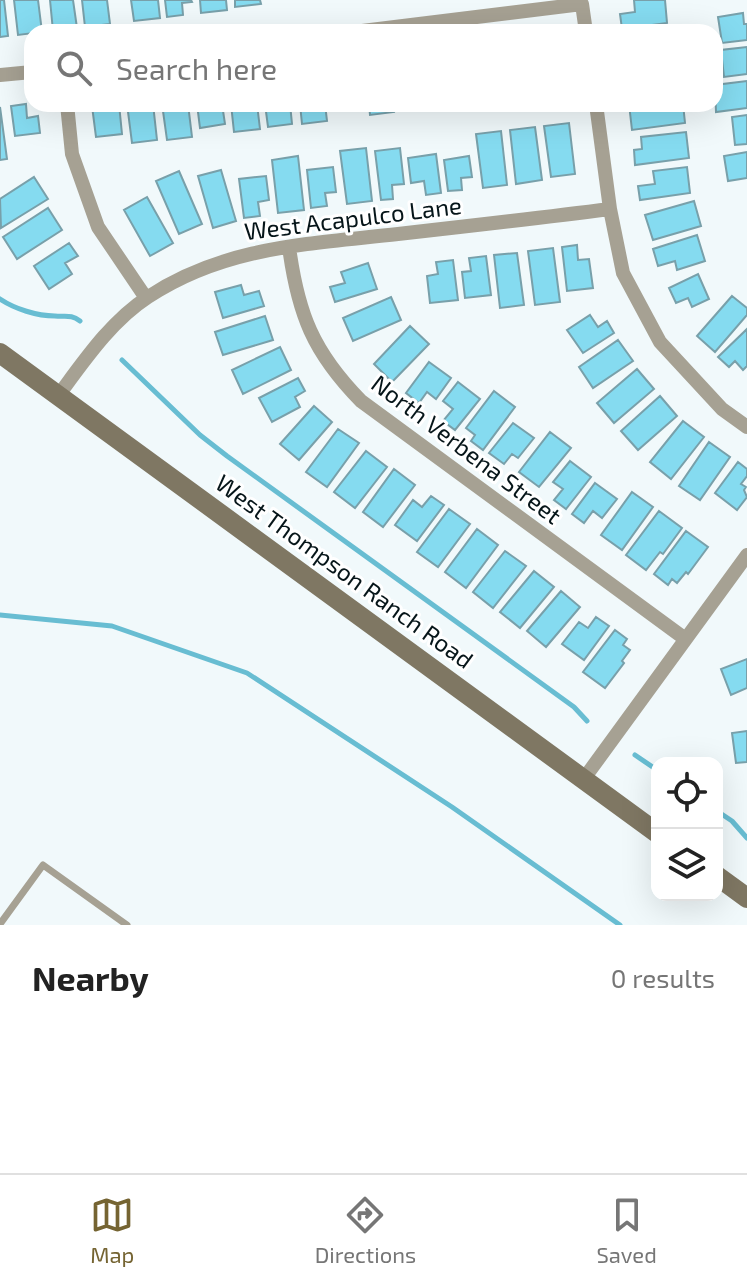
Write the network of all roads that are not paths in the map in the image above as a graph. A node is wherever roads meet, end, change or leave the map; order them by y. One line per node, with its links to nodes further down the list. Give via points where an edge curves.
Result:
1 (419, 24): 2 (street, via 582,4)
2 (585, 24)
3 (24, 73): 4 (street)
4 (0, 75)
5 (68, 112): 9 (street, via 72,154 98,227)
6 (597, 112): 7 (street)
7 (610, 209): 8 (street, West Acapulco Lane); 12 (street, via 623,273 660,342 722,409)
8 (289, 247): 9 (street, West Acapulco Lane, via 234,256); 14 (street, North Verbena Street, via 308,328 333,370 361,401)
9 (146, 298): 11 (street, West Acapulco Lane, via 112,328)
10 (0, 353): 11 (main road, West Thompson Ranch Road)
11 (58, 396): 15 (main road, West Thompson Ranch Road)
12 (747, 427)
13 (745, 562): 14 (street)
14 (684, 638): 15 (street)
15 (583, 780): 16 (main road, West Thompson Ranch Road)
16 (651, 829)
17 (723, 880): 18 (main road)
18 (747, 898)
19 (0, 924): 20 (lane, via 43,865)
20 (127, 925)

